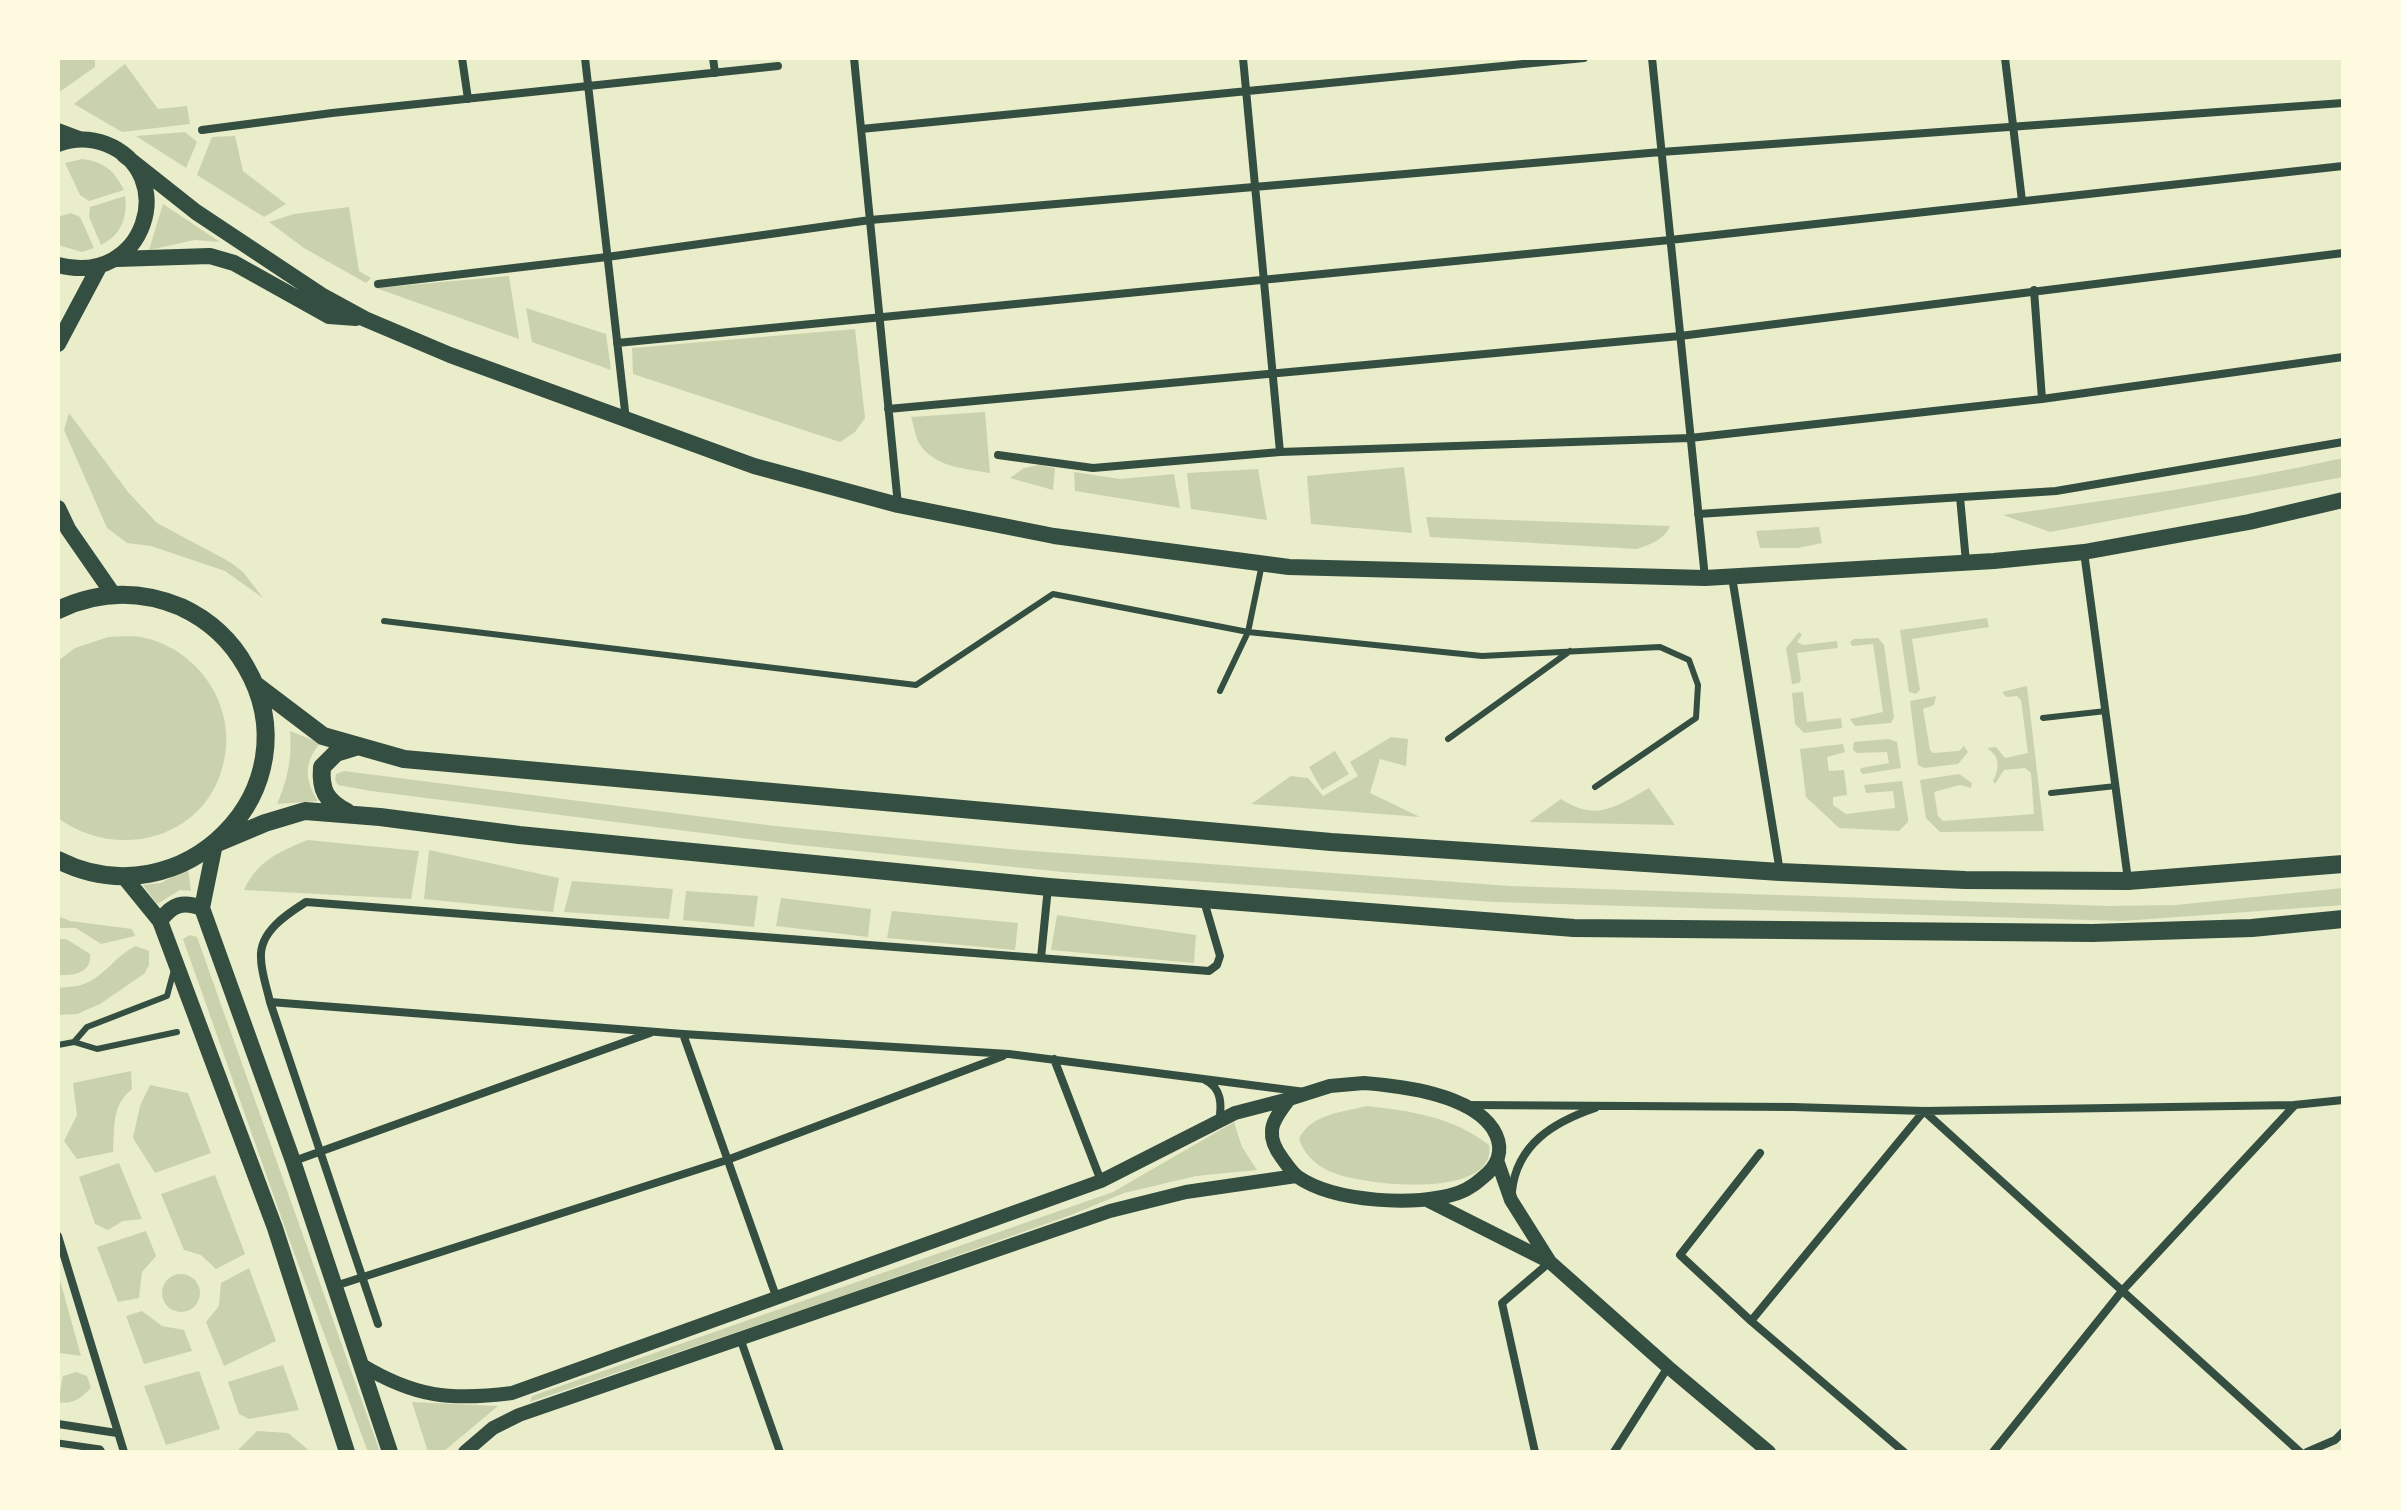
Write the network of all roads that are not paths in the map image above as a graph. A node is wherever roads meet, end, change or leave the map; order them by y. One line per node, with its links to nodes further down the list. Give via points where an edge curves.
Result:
1 (462, 58): 13 (street)
2 (585, 58): 11 (street)
3 (713, 58): 10 (street)
4 (854, 58): 16 (street)
5 (1243, 58): 12 (street)
6 (1584, 58): 12 (street)
7 (1652, 58): 21 (street)
8 (2005, 58): 15 (street)
9 (778, 66): 10 (street)
10 (715, 73): 11 (street)
11 (588, 86): 13 (street); 29 (street)
12 (1246, 90): 16 (street); 24 (street)
13 (468, 99): 18 (street)
14 (2343, 103): 15 (street)
15 (2013, 127): 21 (street); 25 (street)
16 (861, 129): 26 (street)
17 (58, 130): 19 (street)
18 (202, 130)
19 (82, 139): 20 (main road); 22 (main road)
20 (58, 144)
21 (1661, 152): 24 (street); 27 (street)
22 (124, 155): 30 (main road, via 145,189 147,209 132,246); 37 (main road, via 196,212)
23 (2343, 166): 25 (street)
24 (1256, 187): 26 (street); 33 (street)
25 (2022, 201): 27 (street)
26 (870, 220): 29 (street); 36 (street)
27 (1670, 240): 33 (street); 38 (street)
28 (2343, 253): 35 (street)
29 (607, 257): 34 (street); 39 (street)
30 (117, 259): 32 (main road); 37 (main road, via 210,256 234,263 329,316)
31 (58, 265): 32 (main road)
32 (99, 267): 40 (main road)
33 (1264, 279): 36 (street); 42 (street)
34 (378, 284)
35 (2034, 290): 38 (street); 43 (street)
36 (880, 316): 39 (street); 44 (street)
37 (365, 319): 45 (main road)
38 (1680, 336): 42 (street); 46 (street)
39 (617, 343): 45 (street)
40 (58, 344)
41 (2343, 357): 43 (street)
42 (1272, 374): 44 (street); 48 (street)
43 (2042, 399): 46 (street)
44 (888, 409): 52 (street)
45 (626, 420): 52 (main road, via 754,466)
46 (1690, 438): 48 (street); 54 (street)
47 (2343, 442): 50 (street, via 2056,491)
48 (1280, 452): 49 (street, via 1093,468)
49 (998, 455)
50 (1960, 497): 54 (street); 58 (street)
51 (2343, 500): 57 (main road)
52 (898, 505): 59 (main road, via 1005,528)
53 (58, 508): 55 (main road)
54 (1698, 514): 61 (street)
55 (68, 529): 56 (main road); 62 (main road)
56 (58, 544)
57 (2084, 552): 58 (main road); 69 (street)
58 (1966, 562): 60 (main road)
59 (1262, 564): 61 (main road); 65 (lane)
60 (1732, 577): 61 (main road); 80 (street)
61 (1705, 578)
62 (113, 594): 63 (highway); 67 (highway, via 159,598 201,616 234,646)
63 (58, 610)
64 (384, 621): 65 (lane, via 916,685 1053,594)
65 (1248, 632): 66 (lane, via 1482,656); 68 (lane)
66 (1570, 651): 71 (lane); 74 (lane, via 1660,647 1689,660 1698,685 1696,718)
67 (257, 686): 72 (highway, via 323,736); 77 (highway, via 266,728 261,772 244,811)
68 (1220, 691)
69 (2106, 711): 70 (lane); 73 (street)
70 (2043, 718)
71 (1448, 739)
72 (359, 746): 76 (highway, via 336,753 322,767 320,786 331,803); 80 (highway, via 404,759 1331,842)
73 (2116, 786): 75 (lane); 82 (street)
74 (1595, 787)
75 (2051, 793)
76 (353, 815): 77 (highway, via 305,811); 83 (highway)
77 (215, 844): 81 (highway, via 173,869); 85 (main road)
78 (58, 860): 81 (highway, via 79,871)
79 (2343, 864): 82 (highway)
80 (1780, 872): 82 (highway)
81 (125, 878): 87 (main road)
82 (2128, 881)
83 (1049, 887): 84 (highway); 88 (street)
84 (1204, 899): 86 (highway, via 1574,928 2092,933); 88 (street, via 1220,956 1209,971)
85 (202, 908): 87 (main road, via 177,904); 110 (main road)
86 (2343, 919)
87 (160, 921): 89 (main road)
88 (1041, 958): 90 (street, via 306,902 279,919 264,943 260,955)
89 (176, 963): 94 (lane, via 167,996 87,1027); 135 (main road, via 275,1228)
90 (270, 1002): 91 (street); 107 (street)
91 (653, 1031): 93 (street); 107 (street)
92 (177, 1032): 94 (lane, via 97,1049)
93 (683, 1034): 96 (street); 109 (street)
94 (74, 1042): 95 (lane)
95 (58, 1045)
96 (1009, 1054): 97 (street); 109 (street)
97 (1054, 1059): 98 (street); 113 (street)
98 (1197, 1077): 99 (street); 106 (street, via 1215,1084)
99 (1308, 1092): 100 (street); 102 (street, via 1364,1083 1402,1086)
100 (1289, 1099): 106 (street); 112 (street, via 1271,1129 1274,1147)
101 (2343, 1100): 103 (street)
102 (1459, 1105): 104 (street); 111 (street, via 1494,1131)
103 (2294, 1105): 105 (street); 120 (street)
104 (1601, 1106): 105 (street); 115 (street, via 1572,1116 1530,1146 1514,1178)
105 (1924, 1111): 120 (street); 122 (street)
106 (1219, 1122): 113 (street)
107 (320, 1152): 110 (street); 118 (street)
108 (1760, 1153): 122 (street, via 1680,1255)
109 (727, 1160): 118 (street); 121 (street)
110 (293, 1161): 119 (main road)
111 (1498, 1163): 114 (street, via 1472,1187); 115 (street)
112 (1296, 1176): 114 (street, via 1363,1197); 124 (street, via 1186,1192 1110,1211)
113 (1101, 1181): 121 (street)
114 (1427, 1200): 117 (street)
115 (1511, 1200): 117 (street)
116 (58, 1236): 131 (street)
117 (1550, 1262): 126 (street); 139 (street, via 1502,1303)
118 (363, 1278): 119 (street); 123 (street)
119 (335, 1287): 125 (main road)
120 (2122, 1291): 143 (street); 144 (street)
121 (777, 1299): 127 (street)
122 (1751, 1321): 142 (street)
123 (378, 1324)
124 (740, 1338): 128 (street); 138 (street)
125 (360, 1364): 127 (street, via 413,1391 448,1396); 136 (main road)
126 (1668, 1367): 140 (street); 141 (street)
127 (512, 1393): 128 (street, via 506,1404)
128 (519, 1415): 137 (street)
129 (58, 1424): 131 (street)
130 (2343, 1432): 145 (street)
131 (117, 1433): 134 (street)
132 (58, 1443): 133 (street)
133 (102, 1452)
134 (124, 1452)
135 (347, 1452)
136 (390, 1452)
137 (465, 1452)
138 (780, 1452)
139 (1535, 1452)
140 (1614, 1452)
141 (1769, 1452)
142 (1904, 1452)
143 (1993, 1452)
144 (2300, 1452)
145 (2307, 1452)

